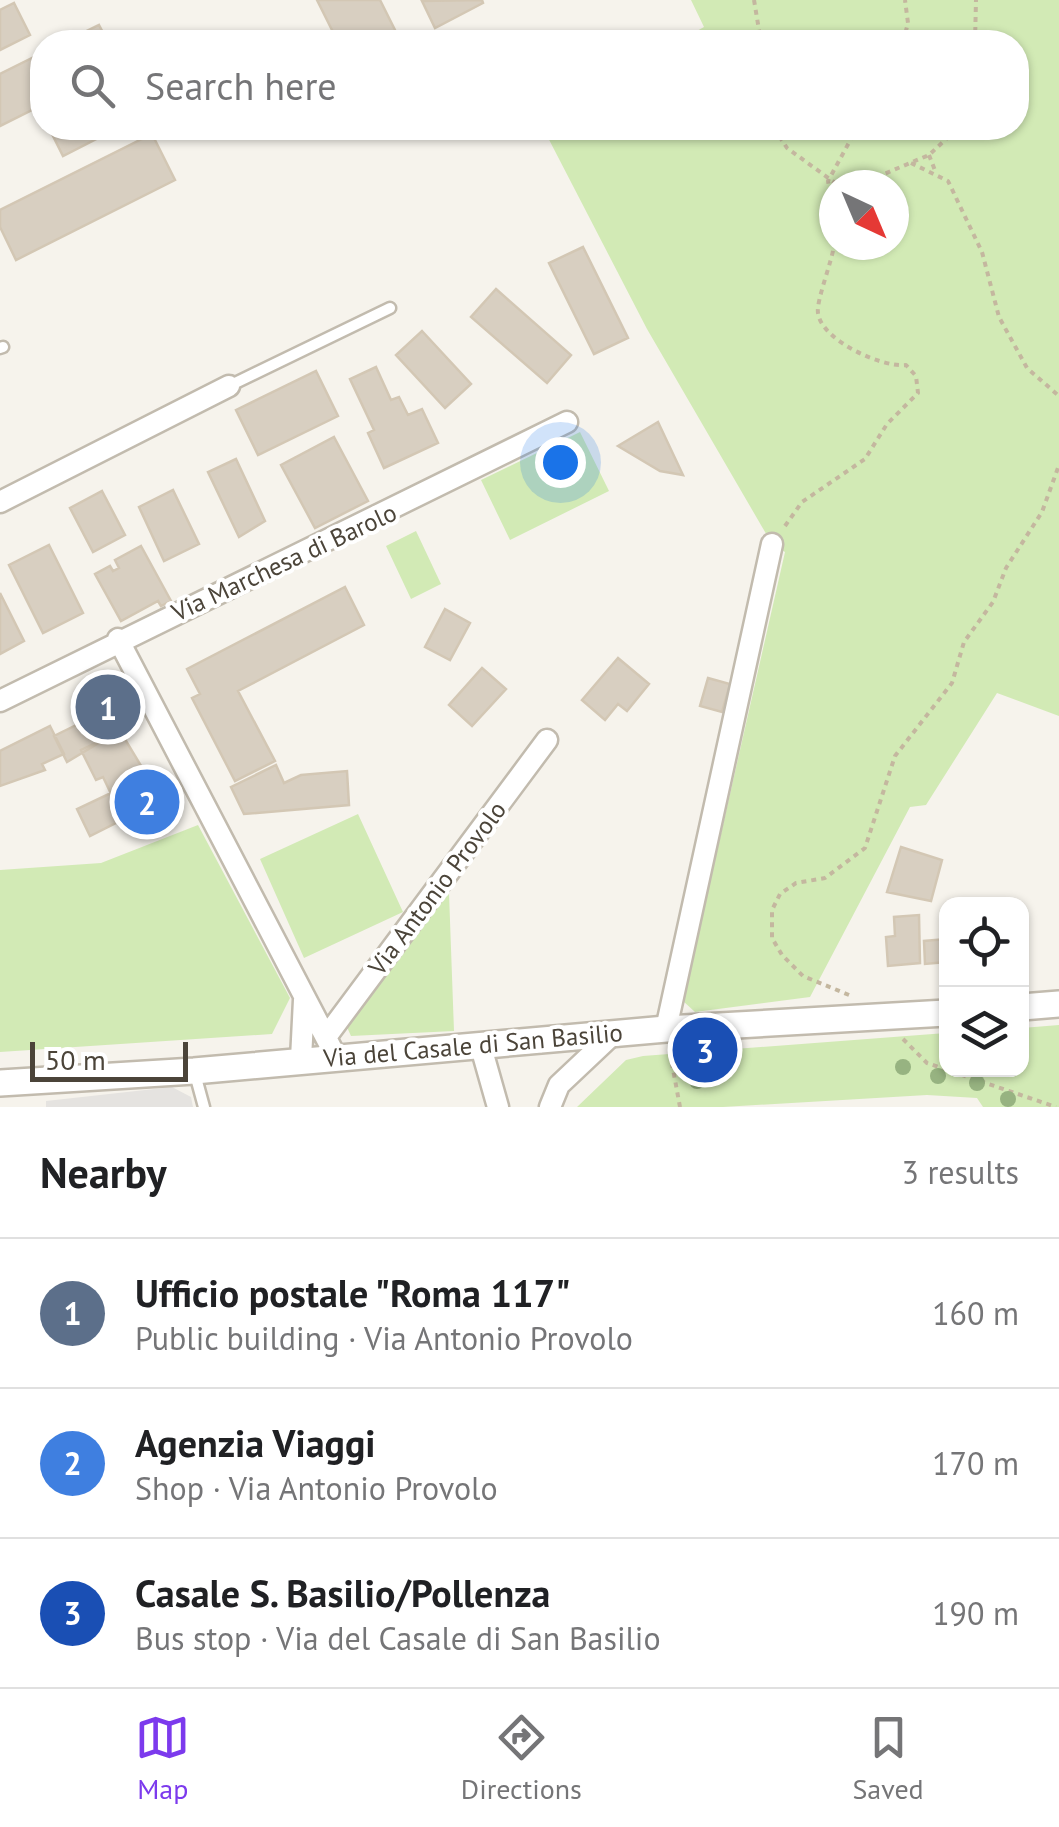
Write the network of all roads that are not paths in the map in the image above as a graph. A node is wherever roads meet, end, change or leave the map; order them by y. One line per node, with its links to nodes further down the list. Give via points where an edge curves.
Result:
1 (390, 308): 2 (lane)
2 (228, 386): 4 (street)
3 (567, 422): 6 (street, Via Marchesa di Barolo)
4 (0, 502)
5 (772, 544): 14 (street)
6 (118, 639): 7 (street, Via Marchesa di Barolo); 9 (street)
7 (0, 701)
8 (547, 740): 15 (street, Via Antonio Provolo)
9 (304, 998): 15 (street); 17 (street)
10 (1059, 1004): 11 (street)
11 (1029, 1006)
12 (939, 1013): 14 (street, Via del Casale di San Basilio)
13 (612, 1035): 14 (street, Via del Casale di San Basilio); 16 (street, Via del Casale di San Basilio); 22 (street, via 559,1085)
14 (668, 1041)
15 (331, 1047): 16 (street, Via del Casale di San Basilio); 17 (street, Via del Casale di San Basilio)
16 (481, 1047): 21 (street)
17 (302, 1059): 18 (street, Via del Casale di San Basilio)
18 (194, 1071): 19 (street, Via del Casale di San Basilio); 20 (lane)
19 (0, 1084)
20 (204, 1107)
21 (498, 1107)
22 (550, 1107)

